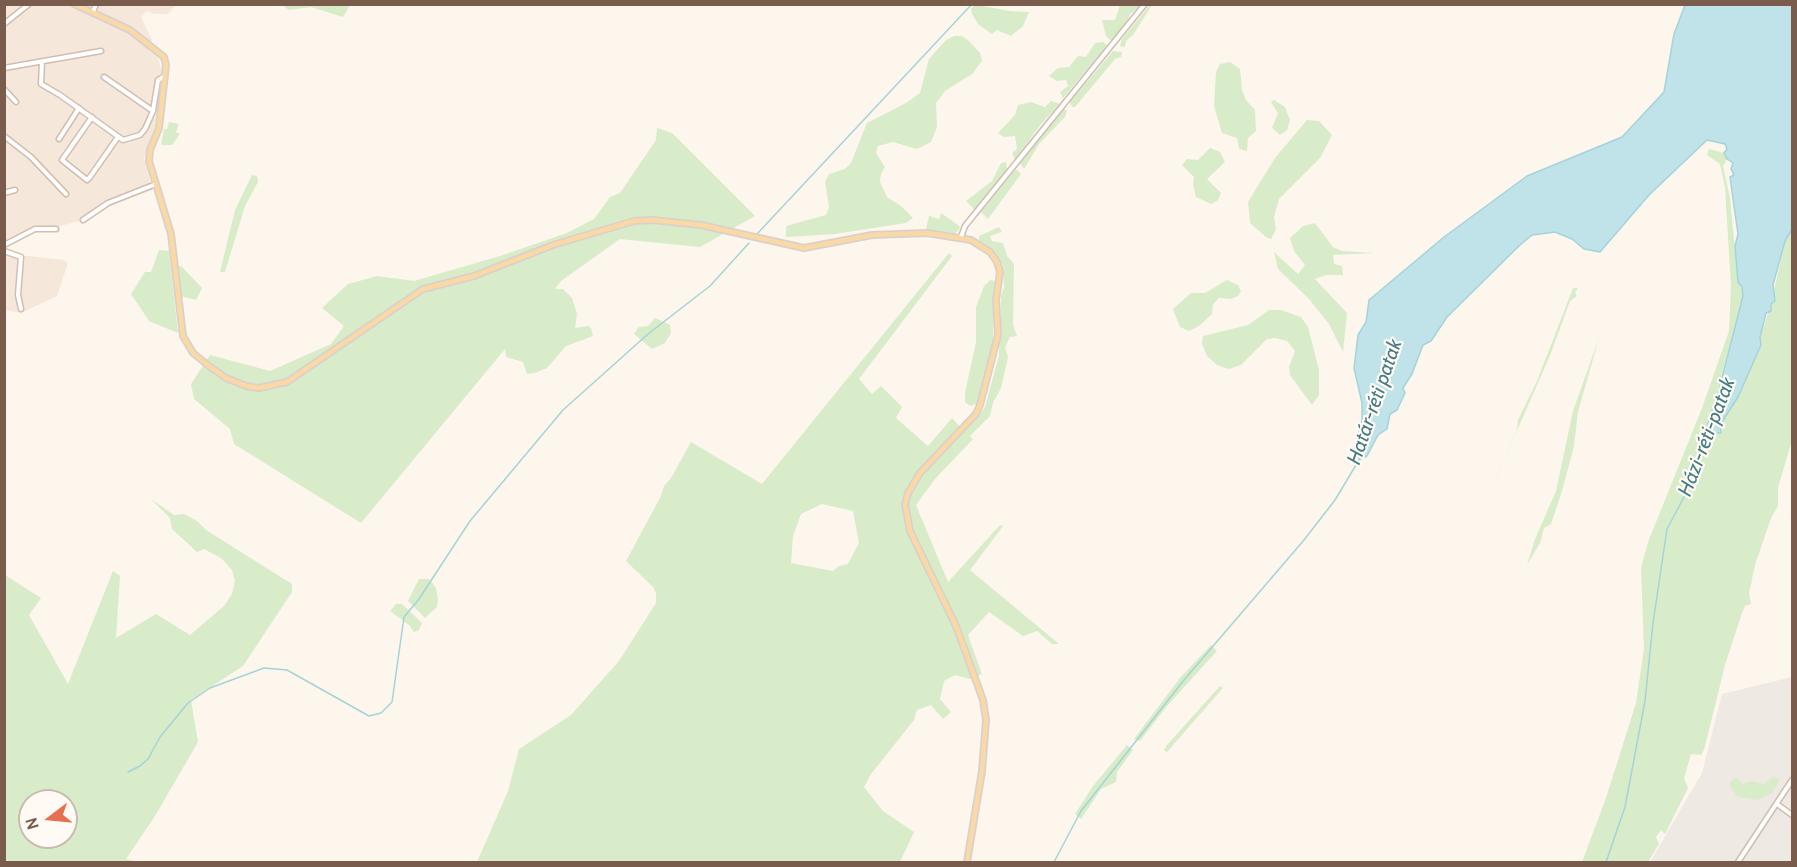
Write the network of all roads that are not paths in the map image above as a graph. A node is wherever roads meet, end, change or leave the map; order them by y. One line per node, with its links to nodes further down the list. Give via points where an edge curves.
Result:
1 (29, 4): 6 (street)
2 (74, 4): 5 (main road)
3 (96, 4): 5 (street)
4 (1145, 4): 26 (street, via 964,226)
5 (93, 12): 10 (main road, via 152,46 164,57)
6 (4, 24)
7 (101, 51): 8 (street)
8 (42, 62): 9 (street); 14 (street, via 41,84)
9 (4, 68)
10 (165, 76): 15 (street, via 158,80); 20 (main road, via 159,128 149,155)
11 (104, 77): 15 (street)
12 (4, 89): 13 (street)
13 (16, 102)
14 (79, 108): 16 (street); 19 (street)
15 (153, 111): 18 (street, via 140,135 125,140)
16 (92, 117): 18 (street); 18 (street, via 62,159 87,180)
17 (4, 136): 23 (street, via 31,157)
18 (118, 136)
19 (59, 139)
20 (156, 184): 24 (street, via 108,203); 26 (main road, via 171,234 186,344 226,378 259,388 286,382 303,372 423,289 474,276 553,245 634,221 701,225 804,248 893,233)
21 (15, 190): 22 (street)
22 (4, 193)
23 (66, 194)
24 (83, 220)
25 (56, 229): 27 (street, via 35,230)
26 (961, 237): 33 (main road, via 990,252 999,267 997,348 976,414 920,473 905,504 910,531 956,626 984,700 982,771)
27 (4, 245)
28 (4, 251): 29 (street, via 21,257)
29 (21, 309)
30 (1792, 780): 31 (street)
31 (1777, 804): 32 (street); 34 (street)
32 (1792, 815)
33 (967, 862)
34 (1737, 862)

